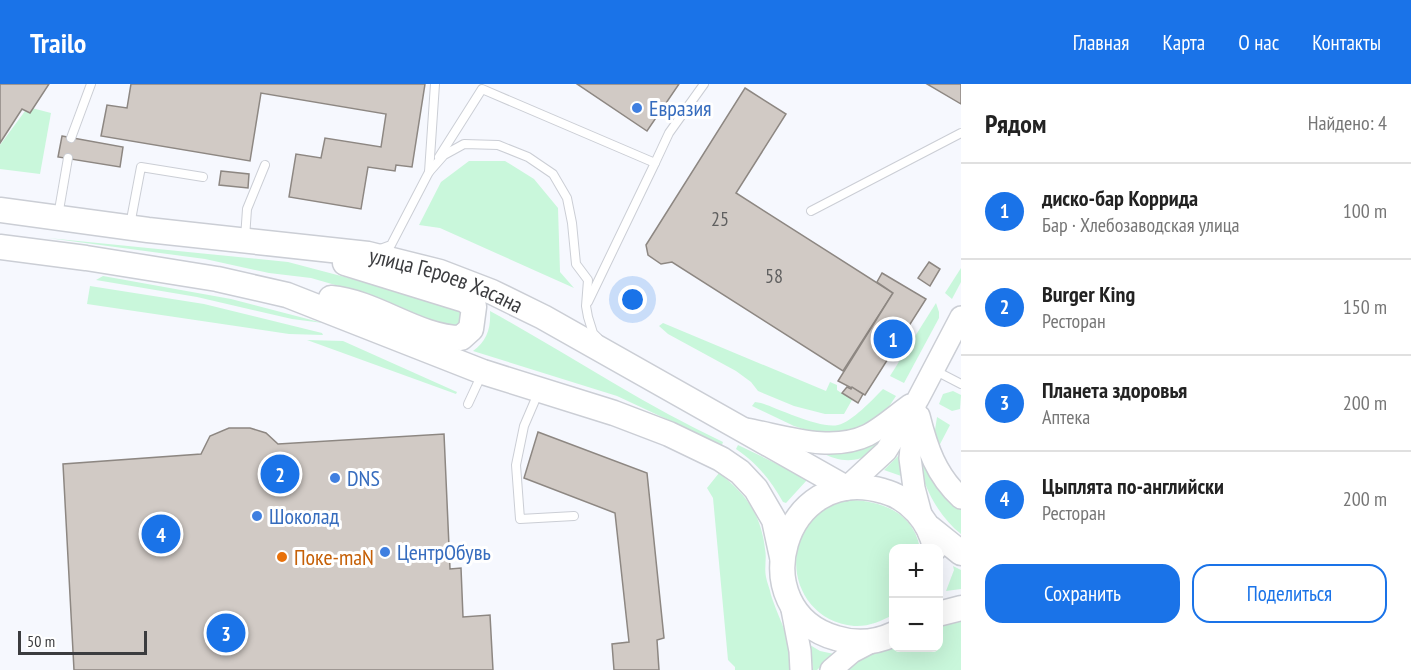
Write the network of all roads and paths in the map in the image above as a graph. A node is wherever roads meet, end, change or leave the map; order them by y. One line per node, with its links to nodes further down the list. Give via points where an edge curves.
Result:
1 (91, 84): 6 (lane)
2 (435, 84): 10 (lane)
3 (704, 84): 8 (lane, via 669,134)
4 (484, 86): 8 (lane); 10 (lane)
5 (961, 133): 13 (lane)
6 (71, 138)
7 (68, 158): 14 (lane)
8 (655, 163): 21 (lane)
9 (265, 165): 16 (lane, via 247,209)
10 (429, 172): 19 (lane, via 391,245); 21 (lane, via 444,155 464,144 475,144 498,145 528,157 553,174 567,198 576,264 588,280)
11 (203, 177): 15 (lane, via 141,167)
12 (0, 210): 14 (main road, улица Героев Хасана)
13 (811, 211)
14 (58, 218): 15 (main road, улица Героев Хасана)
15 (129, 227): 16 (main road, улица Героев Хасана)
16 (245, 239): 17 (main road, улица Героев Хасана)
17 (304, 246): 19 (main road, улица Героев Хасана); 20 (main road, via 349,265 465,300 474,307 471,329 461,338 444,338 340,299)
18 (0, 247): 20 (main road, via 217,279)
19 (368, 254): 23 (main road, улица Героев Хасана, via 440,272 492,292)
20 (287, 295): 25 (main road)
21 (586, 306): 23 (lane, via 593,333)
22 (961, 317): 24 (main road)
23 (616, 357): 30 (main road, улица Героев Хасана)
24 (933, 370): 26 (lane); 28 (main road)
25 (483, 372): 27 (main road); 29 (lane)
26 (961, 384)
27 (539, 390): 33 (lane, via 524,426 516,465 520,519); 36 (main road, via 669,434 740,472 756,489 774,520)
28 (915, 401): 30 (main road, via 868,435 840,443); 31 (main road, via 886,451); 32 (main road, via 937,470); 34 (main road, via 910,458 914,488)
29 (468, 404)
30 (738, 427): 31 (main road, улица Героев Хасана)
31 (846, 488): 34 (main road, via 888,492 912,507); 36 (main road, via 819,498 808,507 790,529)
32 (961, 498)
33 (574, 516)
34 (929, 531): 35 (main road)
35 (961, 553)
36 (782, 557): 37 (main road)
37 (790, 599): 40 (main road, via 818,630 845,641); 41 (main road)
38 (961, 608): 39 (main road)
39 (943, 613)
40 (883, 637): 42 (main road, via 852,652)
41 (801, 670)
42 (831, 670)

